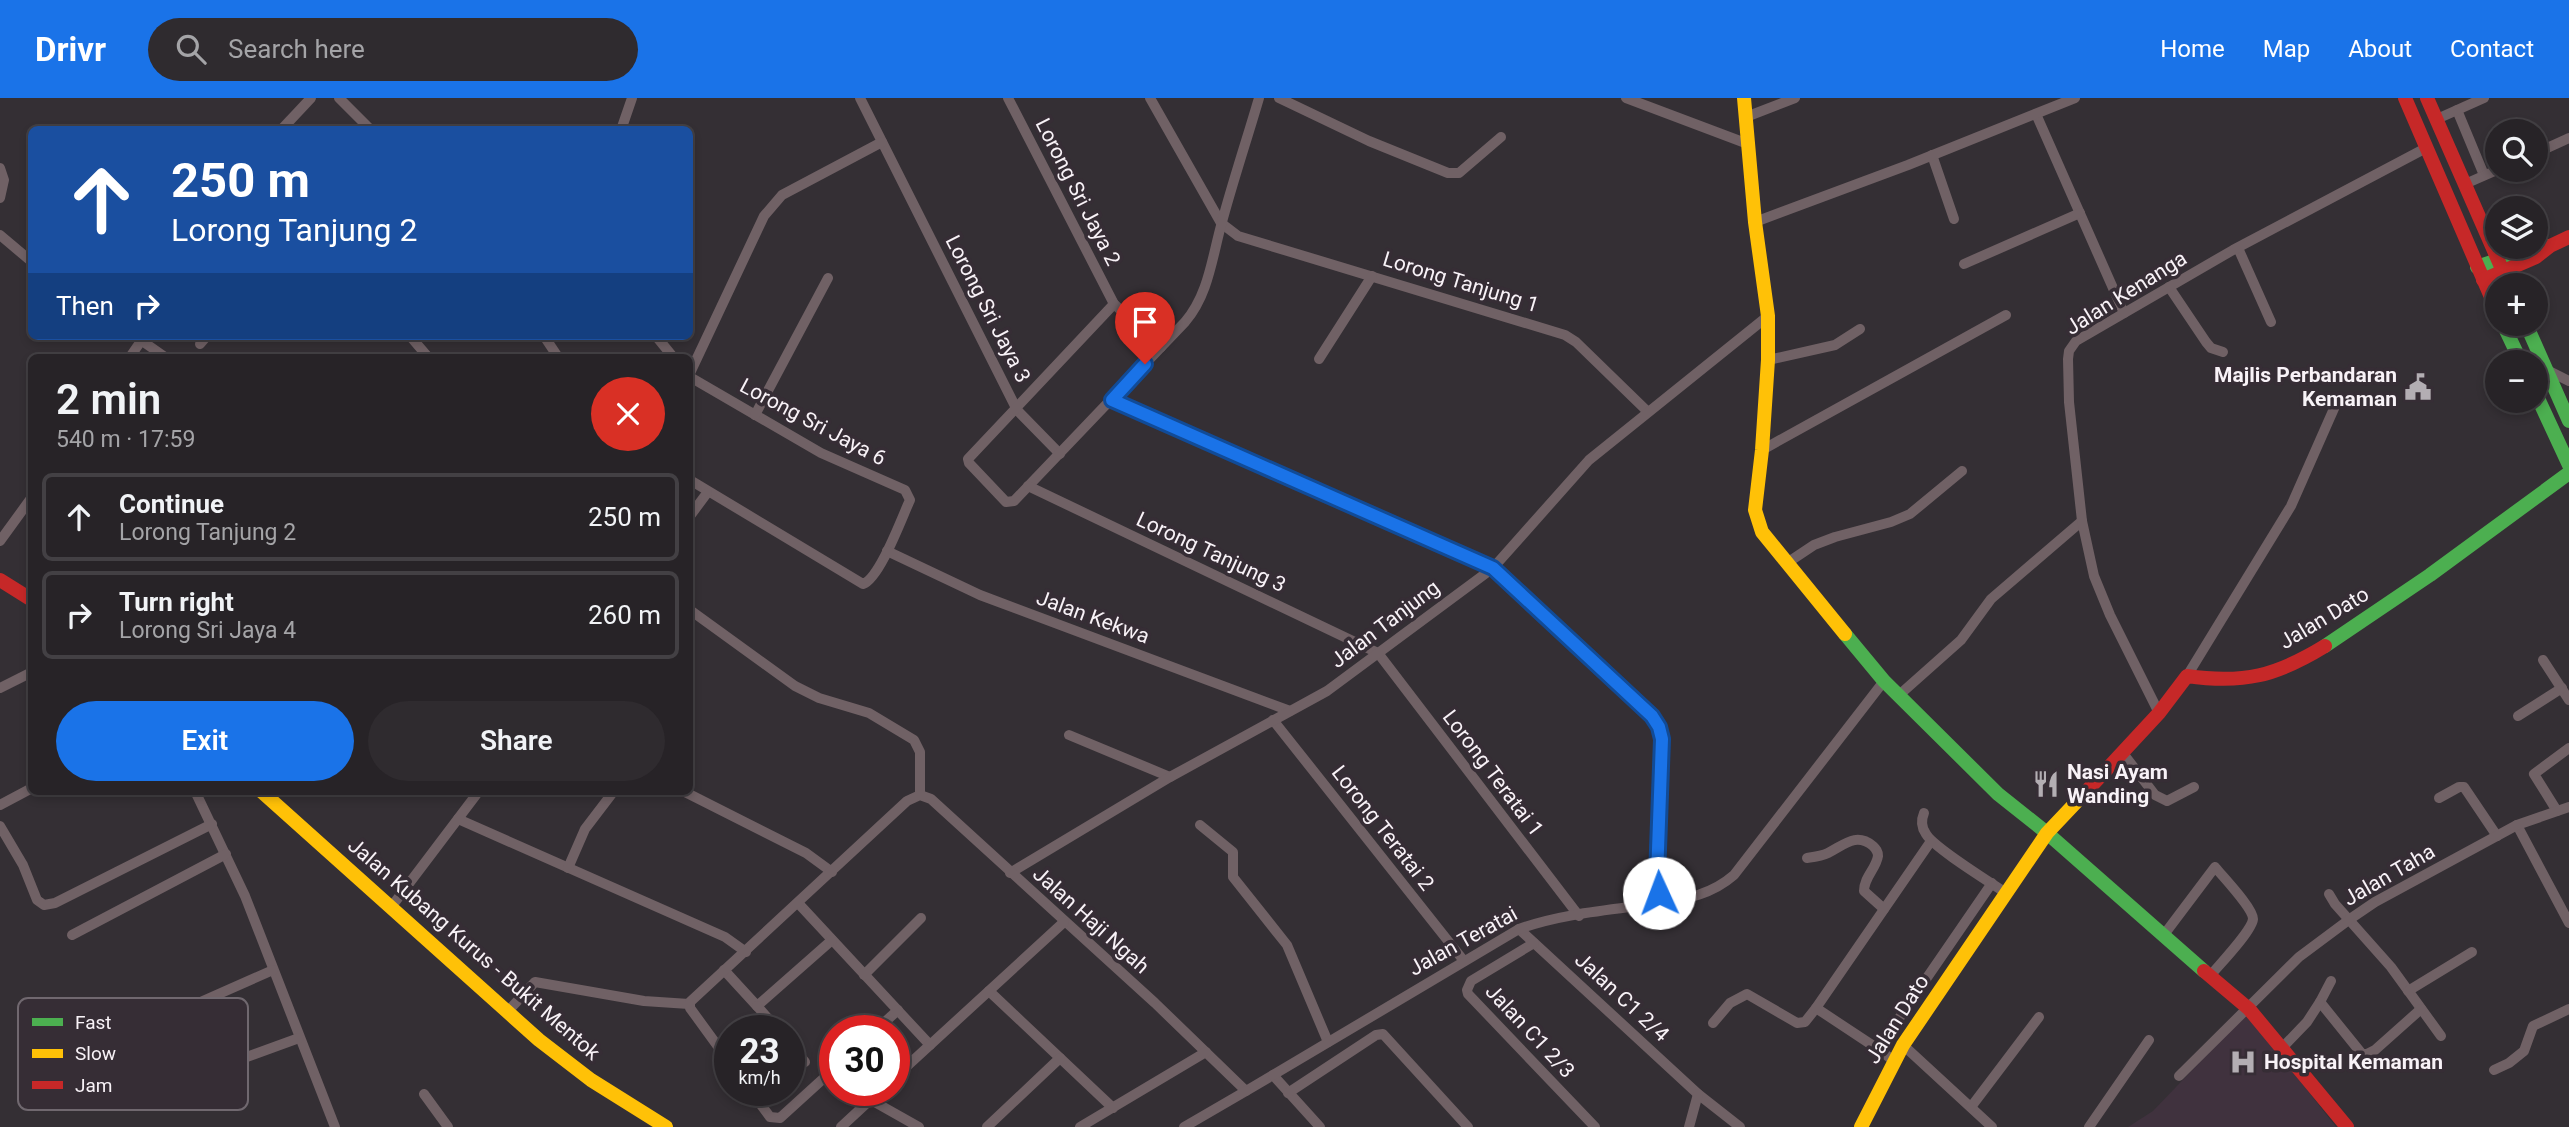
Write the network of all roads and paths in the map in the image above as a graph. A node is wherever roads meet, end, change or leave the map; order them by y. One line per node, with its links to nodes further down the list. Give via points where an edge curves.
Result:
1 (311, 98): 20 (street)
2 (339, 98): 21 (street)
3 (632, 98): 22 (street)
4 (860, 98): 25 (street, Lorong Sri Jaya 3)
5 (1008, 98): 49 (street, Lorong Sri Jaya 2)
6 (1150, 98): 37 (street)
7 (1259, 98): 37 (street)
8 (1279, 98): 23 (street, via 1448,173 1459,173)
9 (1626, 98): 26 (street)
10 (1744, 98): 18 (street)
11 (1795, 98): 18 (street)
12 (2075, 98): 17 (street)
13 (2405, 98): 27 (street)
14 (2427, 98): 19 (street)
15 (2484, 98): 16 (street)
16 (2457, 110): 19 (street); 31 (street)
17 (2036, 114): 29 (street); 34 (street)
18 (1746, 117): 26 (street)
19 (2437, 119): 32 (street)
20 (285, 126)
21 (367, 126)
22 (622, 126)
23 (1501, 137)
24 (2569, 138): 28 (street)
25 (882, 142): 65 (street, via 771,205); 72 (street, Lorong Sri Jaya 3)
26 (1748, 144): 36 (street)
27 (2426, 148): 40 (street, Jalan Kenanga); 44 (street)
28 (2548, 148)
29 (1932, 155): 35 (street); 36 (street)
30 (0, 168): 33 (street, via 4,180)
31 (2484, 175): 32 (street)
32 (2465, 184): 43 (street)
33 (0, 198)
34 (2080, 214): 42 (street); 50 (street)
35 (1954, 219)
36 (1755, 222): 52 (street)
37 (1222, 223): 45 (street, Lorong Tanjung 1, via 1238,236); 58 (street, via 1202,298)
38 (0, 235): 41 (street)
39 (2569, 237): 43 (street, via 2533,248)
40 (2238, 248): 48 (street, Jalan Kenanga); 53 (street)
41 (28, 259)
42 (1964, 264)
43 (2503, 272): 44 (street)
44 (2480, 274): 47 (street)
45 (1372, 276): 63 (street); 73 (street, Lorong Tanjung 1, via 1565,335)
46 (828, 278): 75 (street)
47 (2485, 285)
48 (2169, 287): 50 (street, Jalan Kenanga); 59 (street, via 2206,342)
49 (1114, 304): 58 (street); 72 (street, Lorong Sri Jaya 3)
50 (2124, 313): 87 (street, Jalan Kenanga, via 2076,341 2069,351 2069,402)
51 (2006, 315): 77 (street)
52 (1768, 316): 64 (street); 73 (street, Jalan Tanjung)
53 (2271, 322)
54 (1860, 329): 64 (street, via 1835,345)
55 (141, 340): 60 (street)
56 (413, 340): 61 (street)
57 (659, 340): 62 (street)
58 (1161, 347): 70 (street)
59 (2223, 352)
60 (161, 354)
61 (425, 354)
62 (671, 354)
63 (1319, 359)
64 (1768, 360): 77 (street)
65 (693, 369)
66 (2548, 369): 69 (street)
67 (2548, 376): 76 (street)
68 (693, 377): 75 (street, Lorong Sri Jaya 6)
69 (2569, 381)
70 (1112, 400): 78 (street); 91 (street)
71 (2336, 404): 98 (street, via 2291,506)
72 (1017, 410): 78 (street); 83 (street, via 968,459 1006,502 1014,501)
73 (1647, 411): 91 (street, Jalan Tanjung, via 1581,467)
74 (2545, 413): 79 (street)
75 (755, 415): 89 (street, Lorong Sri Jaya 6, via 839,462 908,492 910,500)
76 (2569, 421)
77 (1762, 450): 90 (street, via 1755,495 1758,522)
78 (1060, 454): 83 (street)
79 (2569, 465)
80 (1962, 471): 90 (street, via 1910,514 1814,545)
81 (2569, 473): 98 (street, Jalan Dato, via 2313,653 2280,669 2236,681)
82 (693, 482): 84 (street, Lorong Sri Jaya 6)
83 (1028, 486): 95 (street, Lorong Tanjung 3)
84 (707, 493): 86 (street); 89 (street, Lorong Sri Jaya 6, via 860,583 871,579)
85 (28, 502): 88 (street)
86 (693, 512)
87 (2082, 521): 102 (street, via 1991,599 1961,640); 105 (street, Jalan Kenanga, via 2101,596)
88 (0, 541)
89 (887, 551): 104 (street, Jalan Kekwa, via 981,595)
90 (1787, 563): 99 (street)
91 (1493, 568): 95 (street, Jalan Tanjung); 142 (street, via 1659,727 1659,893)
92 (0, 580): 93 (street)
93 (28, 598)
94 (693, 612): 119 (street, via 795,686 869,713 914,740 920,748)
95 (1378, 653): 104 (street, Jalan Tanjung, via 1327,691); 145 (street, Lorong Teratai 1)
96 (2543, 660): 101 (street)
97 (28, 674): 100 (street)
98 (2188, 676): 105 (street, Jalan Dato)
99 (1884, 681): 102 (street); 142 (street, Jalan Teratai, via 1734,875 1706,894)
100 (0, 688)
101 (2562, 688): 103 (street); 106 (street)
102 (1898, 696): 130 (street, via 1991,787)
103 (2569, 699)
104 (1290, 711): 107 (street, Jalan Tanjung)
105 (2159, 713): 110 (street, Jalan Dato)
106 (2518, 716)
107 (1273, 720): 111 (street, Jalan Tanjung); 157 (street, Lorong Teratai 2)
108 (1069, 736): 111 (street)
109 (2569, 748): 123 (street, via 2534,774)
110 (2122, 752): 112 (street, via 2155,794 2167,801); 130 (street, Jalan Dato)
111 (1170, 777): 137 (street, Jalan Tanjung)
112 (2193, 787)
113 (28, 790): 121 (street)
114 (197, 795): 126 (street)
115 (266, 795): 143 (street, Jalan Kubang Kurus - Bukit Mentok)
116 (476, 795): 125 (street)
117 (611, 795): 136 (street, via 585,829)
118 (691, 795): 135 (street)
119 (920, 795): 135 (street); 137 (street, Jalan Haji Ngah, via 931,799)
120 (2439, 798): 131 (street, via 2464,787)
121 (0, 804)
122 (2569, 807): 123 (street, Jalan Taha)
123 (2557, 811): 128 (street, Jalan Taha)
124 (1924, 813): 132 (street, via 1923,827)
125 (458, 819): 136 (street); 143 (street)
126 (212, 824): 129 (street, via 44,905 37,900); 133 (street)
127 (1200, 825): 183 (street, via 1233,852 1233,877 1287,945)
128 (2516, 825): 131 (street, Jalan Taha); 149 (street)
129 (0, 826)
130 (2048, 832): 139 (street, Jalan Dato); 152 (street)
131 (2497, 836): 147 (street, Jalan Taha)
132 (1931, 841): 138 (street); 144 (street)
133 (226, 854): 151 (street); 158 (street)
134 (1807, 858): 144 (street, via 1827,854 1850,839 1871,844 1878,856 1864,891)
135 (824, 865): 141 (street)
136 (568, 868): 155 (street)
137 (1010, 873): 148 (street, Jalan Haji Ngah)
138 (1992, 883): 139 (street); 187 (street)
139 (2007, 893): 185 (street, Jalan Dato)
140 (2329, 894): 147 (street)
141 (798, 903): 153 (street); 155 (street)
142 (1655, 903): 145 (street, Jalan Teratai)
143 (392, 906): 169 (street, Jalan Kubang Kurus - Bukit Mentok)
144 (1884, 908): 170 (street)
145 (1579, 916): 150 (street, Jalan Teratai)
146 (921, 918): 160 (street)
147 (2350, 919): 164 (street); 171 (street, Jalan Taha, via 2299,957)
148 (1065, 922): 163 (street); 188 (street, Jalan Haji Ngah)
149 (2569, 923)
150 (1519, 929): 154 (street, Jalan C1 2/4); 157 (street, Jalan Teratai)
151 (72, 935)
152 (2163, 936): 161 (street); 161 (street, via 2215,867 2253,917)
153 (832, 940): 160 (street); 168 (street)
154 (1534, 943): 200 (street, Jalan C1 2/4); 218 (street, Jalan C1 2/3, via 1471,981 1468,994)
155 (739, 946): 159 (street)
156 (2472, 952): 164 (street)
157 (1464, 961): 183 (street, Jalan Teratai)
158 (273, 970): 165 (street); 180 (street)
159 (724, 970): 167 (street); 168 (street)
160 (864, 975): 174 (street)
161 (2210, 976): 171 (street)
162 (2331, 981): 166 (street)
163 (989, 991): 184 (street); 190 (street)
164 (2408, 991): 172 (street)
165 (210, 998)
166 (2320, 1002): 172 (street, via 2362,1054 2375,1050); 186 (street)
167 (689, 1004): 169 (street, via 535,982); 181 (street)
168 (757, 1006): 175 (street)
169 (504, 1008): 211 (street, Jalan Kubang Kurus - Bukit Mentok, via 591,1080)
170 (1816, 1009): 178 (street, via 1805,1022 1797,1023 1747,994 1730,1003); 187 (street)
171 (2249, 1009): 186 (street); 195 (street, Jalan Taha)
172 (2421, 1009): 179 (street)
173 (2569, 1009): 193 (street, via 2533,1026 2524,1051)
174 (898, 1010): 176 (street); 184 (street)
175 (765, 1015)
176 (893, 1015)
177 (2039, 1017): 206 (street)
178 (1713, 1023)
179 (2441, 1035)
180 (299, 1038): 189 (street); 208 (street)
181 (714, 1039)
182 (2149, 1040): 223 (street)
183 (1328, 1042): 194 (street, Jalan Teratai)
184 (930, 1045): 192 (street)
185 (1903, 1045): 191 (street, Jalan Dato); 206 (street)
186 (2283, 1048): 224 (street)
187 (1878, 1049): 191 (street)
188 (1206, 1052): 197 (street, Jalan Haji Ngah); 207 (street)
189 (248, 1057)
190 (1060, 1058): 207 (street); 214 (street)
191 (1894, 1061): 221 (street, Jalan Dato)
192 (910, 1063)
193 (2494, 1070)
194 (1273, 1075): 197 (street); 198 (street)
195 (2179, 1076)
196 (819, 1083): 201 (street)
197 (1246, 1090): 215 (street)
198 (1288, 1093): 216 (street); 217 (street, via 1383,1034)
199 (425, 1094): 210 (street)
200 (1698, 1094): 219 (street); 220 (street, Jalan C1 2/4)
201 (805, 1095)
202 (762, 1106): 203 (street, via 770,1117 780,1118)
203 (793, 1106)
204 (864, 1106): 212 (street)
205 (882, 1106): 213 (street)
206 (1971, 1107): 222 (street)
207 (1114, 1108): 209 (street)
208 (335, 1126)
209 (1085, 1126)
210 (448, 1127)
211 (666, 1127)
212 (841, 1127)
213 (919, 1127)
214 (987, 1127)
215 (1184, 1127)
216 (1321, 1127)
217 (1468, 1127)
218 (1595, 1127)
219 (1689, 1127)
220 (1740, 1127)
221 (1861, 1127)
222 (1992, 1127)
223 (2089, 1127)
224 (2347, 1127)

